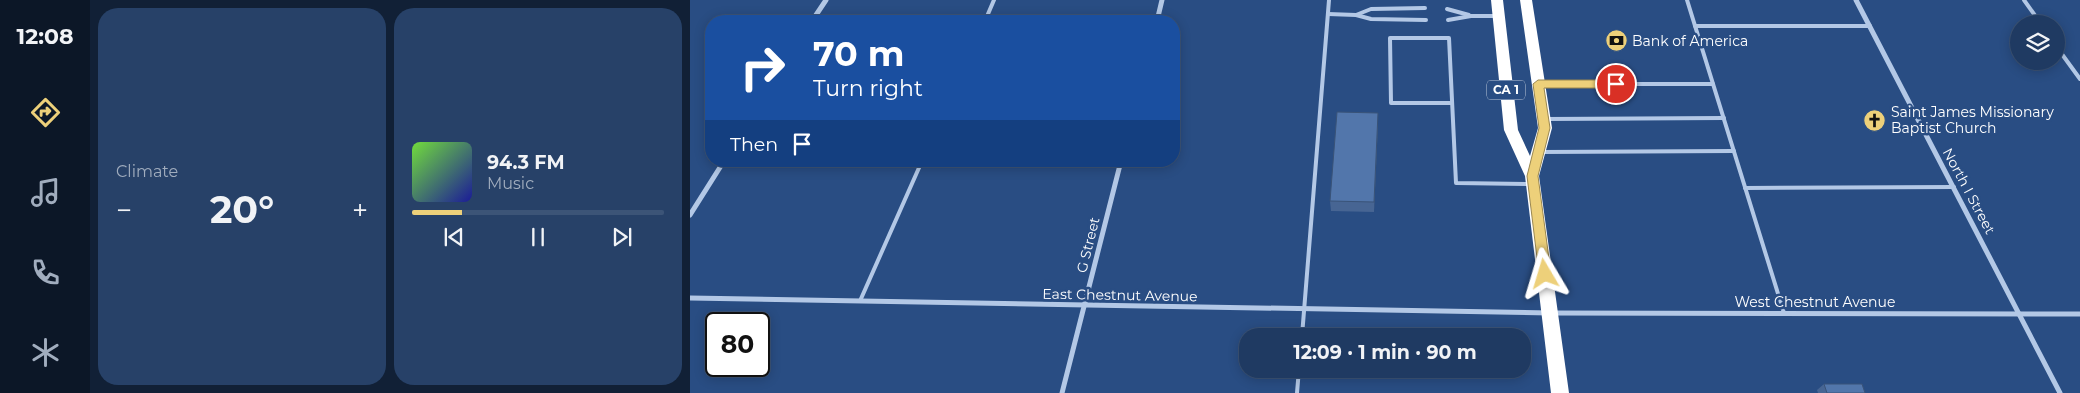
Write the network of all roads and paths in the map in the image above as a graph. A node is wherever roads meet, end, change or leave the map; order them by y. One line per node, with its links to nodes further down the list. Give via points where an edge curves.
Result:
1 (826, 0): 13 (street)
2 (994, 0): 14 (lane)
3 (1162, 0): 15 (street)
4 (1329, 0): 12 (lane)
5 (1497, 0): 19 (highway, CA 1)
6 (1526, 0): 26 (highway, CA 1)
7 (1687, 0): 22 (lane)
8 (1856, 0): 23 (street, North I Street)
9 (2024, 0): 17 (lane)
10 (1425, 8): 16 (lane, via 1371,9)
11 (1447, 9): 18 (lane)
12 (1328, 14): 16 (lane); 44 (lane)
13 (816, 15)
14 (988, 15)
15 (1158, 15)
16 (1356, 15): 20 (lane, via 1371,19)
17 (2035, 15)
18 (1471, 16): 19 (lane); 21 (lane)
19 (1498, 16): 36 (highway, CA 1, via 1510,130)
20 (1426, 20)
21 (1448, 20)
22 (1695, 26): 23 (lane); 27 (lane)
23 (1870, 26): 38 (street, North I Street)
24 (2065, 58): 25 (lane)
25 (2080, 79)
26 (1538, 84): 27 (lane); 30 (highway, CA 1)
27 (1713, 84): 29 (lane)
28 (1452, 102): 28 (lane, via 1449,38 1390,38 1392,103); 37 (lane)
29 (1724, 118): 30 (lane); 31 (lane)
30 (1543, 119): 32 (highway, CA 1, via 1545,128)
31 (1734, 151): 32 (lane); 39 (lane)
32 (1538, 152): 36 (highway, CA 1)
33 (720, 167): 40 (street)
34 (919, 167): 42 (lane)
35 (1120, 167): 43 (street, G Street)
36 (1533, 180): 37 (lane); 46 (highway, CA 1)
37 (1456, 183)
38 (1954, 186): 39 (lane); 47 (street, North I Street)
39 (1745, 188): 45 (lane)
40 (690, 215)
41 (690, 298): 42 (street, East Chestnut Avenue)
42 (860, 301): 43 (street, East Chestnut Avenue)
43 (1085, 305): 44 (street, East Chestnut Avenue); 51 (street, G Street)
44 (1304, 309): 46 (street, East Chestnut Avenue); 49 (lane)
45 (1784, 312): 46 (street, West Chestnut Avenue); 47 (street, West Chestnut Avenue)
46 (1550, 313): 53 (highway, CA 1)
47 (2020, 313): 48 (street, West Chestnut Avenue); 54 (street, North I Street)
48 (2080, 314)
49 (1303, 328)
50 (1298, 378): 52 (lane)
51 (1062, 393)
52 (1297, 393)
53 (1560, 393)
54 (2060, 393)

